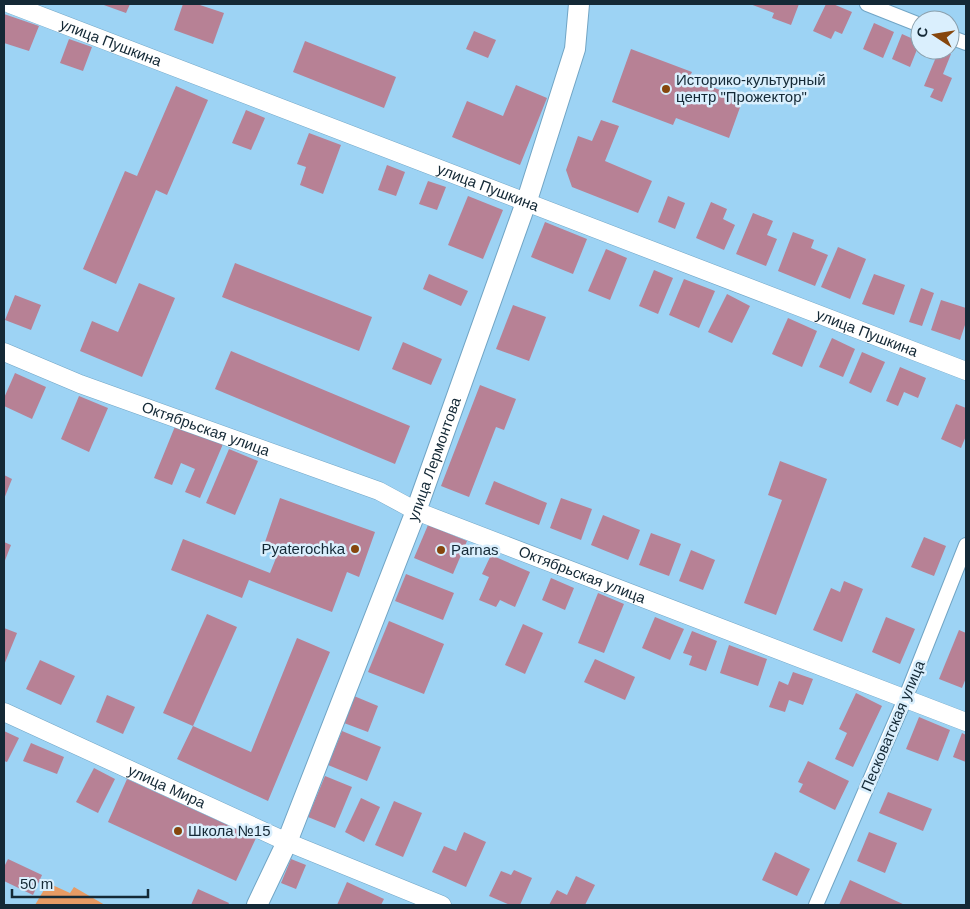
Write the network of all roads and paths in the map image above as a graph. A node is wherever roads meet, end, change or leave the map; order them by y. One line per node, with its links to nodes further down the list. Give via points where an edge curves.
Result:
1 (10, 4): 6 (street, улица Пушкина)
2 (579, 4): 6 (main road, улица Лермонтова, via 575,49)
3 (867, 4): 4 (street)
4 (882, 7): 5 (street)
5 (910, 20)
6 (526, 202): 8 (street, улица Пушкина); 9 (main road, улица Лермонтова)
7 (4, 352): 9 (street, Октябрьская улица, via 80,384 379,491)
8 (966, 371)
9 (416, 511): 11 (street, Октябрьская улица); 14 (main road, улица Лермонтова)
10 (966, 545): 11 (street, Песковатская улица)
11 (905, 699): 13 (street, Октябрьская улица); 17 (street, Песковатская улица)
12 (4, 712): 14 (street, улица Мира)
13 (966, 722)
14 (287, 842): 15 (main road, улица Лермонтова); 16 (street, улица Мира)
15 (257, 905)
16 (442, 905)
17 (816, 905)

